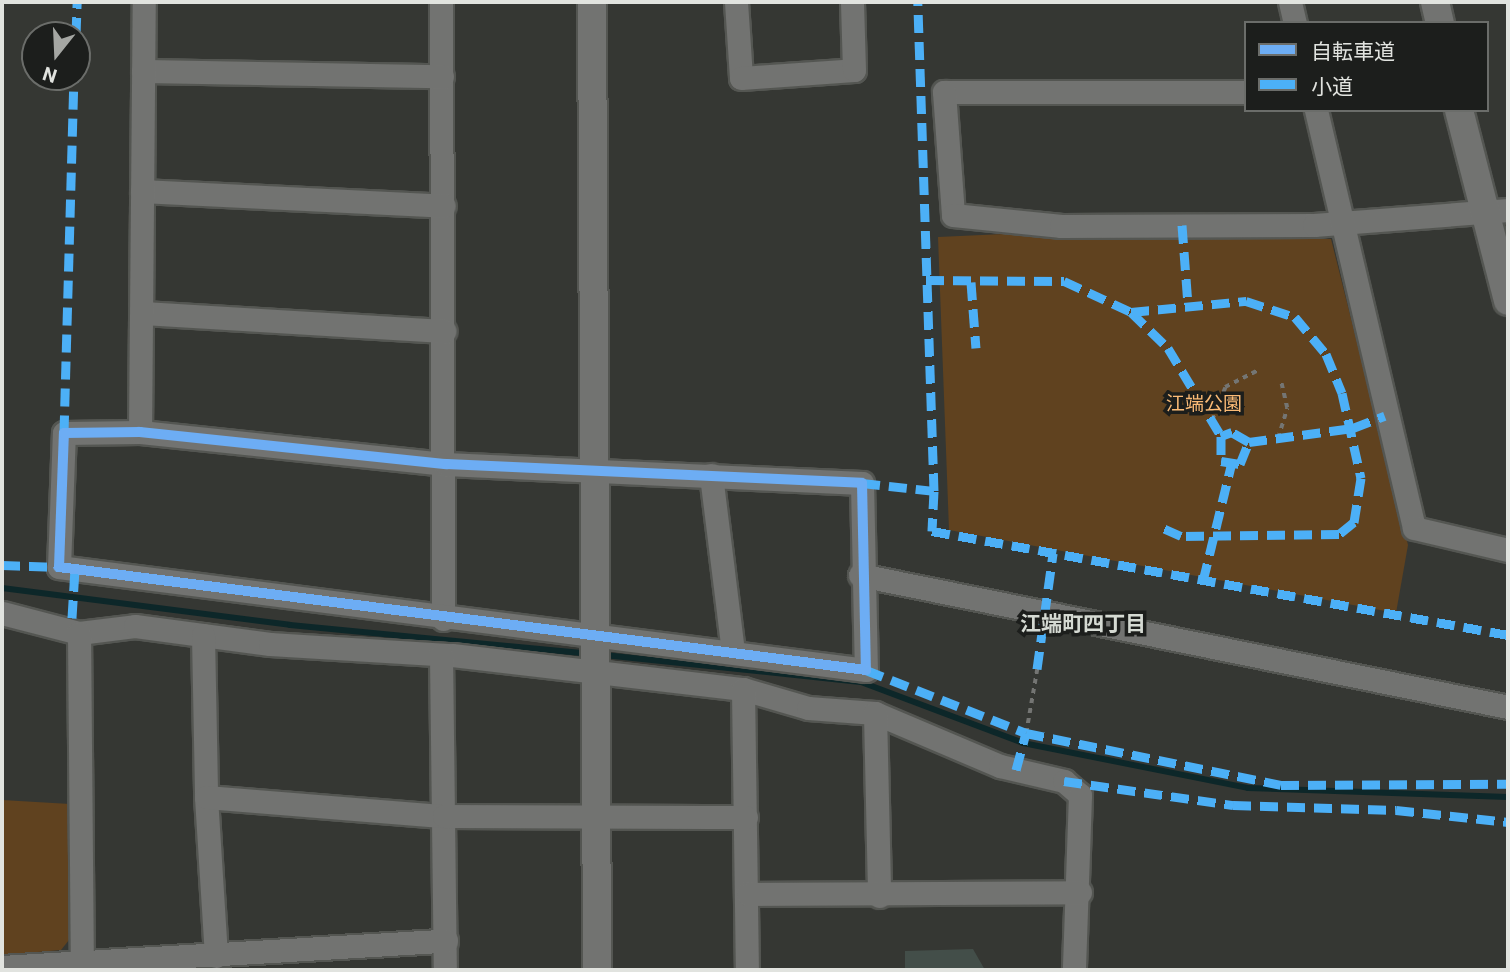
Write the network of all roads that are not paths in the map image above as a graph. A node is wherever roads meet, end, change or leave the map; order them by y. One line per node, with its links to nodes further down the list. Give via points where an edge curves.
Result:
1 (144, 2): 10 (street)
2 (441, 2): 11 (street)
3 (592, 2): 24 (street)
4 (736, 2): 5 (street, via 741,78 854,70)
5 (852, 2)
6 (1290, 2): 8 (street)
7 (1435, 2): 9 (street)
8 (1295, 21)
9 (1440, 21)
10 (144, 71): 11 (street); 15 (street)
11 (442, 76): 16 (street)
12 (1244, 92): 18 (street, via 944,92 953,215 1050,226)
13 (1316, 112): 18 (street)
14 (1460, 112): 17 (street)
15 (142, 191): 16 (street); 20 (street)
16 (444, 206): 21 (street)
17 (1496, 212): 18 (street); 19 (street)
18 (1343, 221): 26 (street, via 1414,528)
19 (1508, 301)
20 (142, 313): 21 (street); 22 (street)
21 (444, 331): 23 (street)
22 (140, 432): 23 (street); 29 (street, via 64,433 59,567)
23 (446, 464): 24 (street); 29 (street)
24 (595, 469): 25 (street); 32 (street)
25 (711, 475): 27 (street, via 862,483); 33 (street)
26 (1508, 550)
27 (860, 575): 33 (street, via 866,670); 37 (street)
28 (2, 612): 30 (street)
29 (443, 619): 32 (street)
30 (79, 633): 31 (street, via 135,626); 49 (street)
31 (203, 635): 34 (street); 39 (street)
32 (598, 638): 33 (street); 35 (street)
33 (733, 651)
34 (441, 654): 35 (street); 40 (street)
35 (598, 671): 36 (street); 41 (street)
36 (743, 689): 38 (street, via 808,708 836,705); 42 (street)
37 (1508, 708)
38 (875, 713): 43 (street, via 1000,766 1064,781 1080,795); 45 (street)
39 (206, 797): 40 (street); 47 (street)
40 (443, 816): 41 (street); 46 (street)
41 (597, 816): 42 (street); 51 (street)
42 (746, 817): 44 (street)
43 (1080, 892): 45 (street); 53 (street)
44 (748, 894): 45 (street); 52 (street)
45 (879, 896)
46 (446, 941): 47 (street); 50 (street)
47 (216, 956): 49 (street)
48 (2, 967): 49 (street)
49 (82, 967)
50 (445, 970)
51 (597, 970)
52 (747, 970)
53 (1074, 970)

